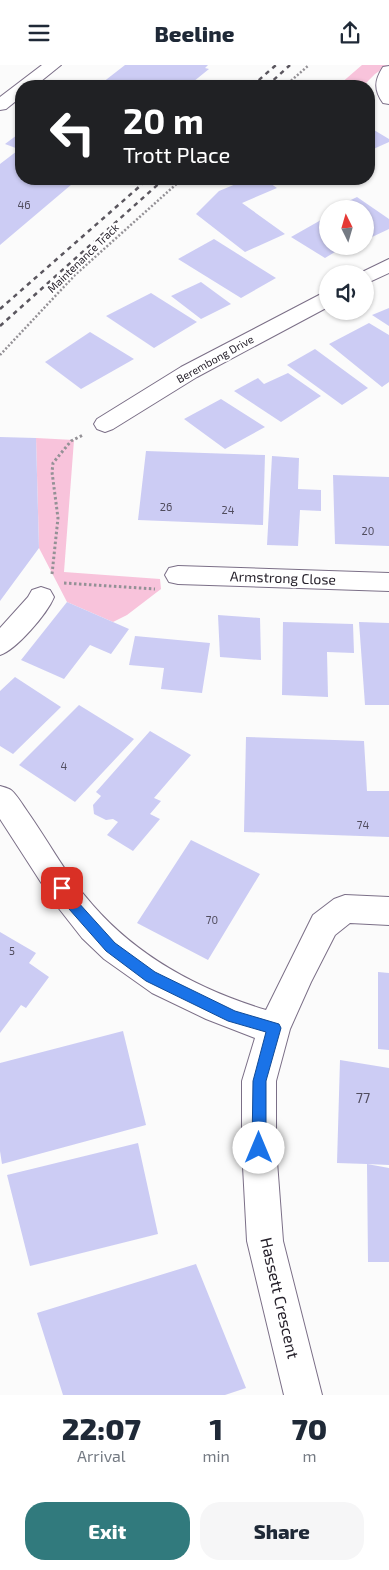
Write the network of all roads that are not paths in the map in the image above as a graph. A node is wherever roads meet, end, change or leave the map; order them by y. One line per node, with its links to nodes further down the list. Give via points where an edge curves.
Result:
1 (53, 65): 3 (street)
2 (389, 71): 7 (street, via 383,84)
3 (32, 80)
4 (0, 86): 5 (street)
5 (15, 87)
6 (15, 93): 8 (street)
7 (389, 99)
8 (0, 105)
9 (389, 265): 10 (street)
10 (374, 273)
11 (319, 303): 12 (street, Berembong Drive, via 189,372)
12 (105, 424)
13 (173, 574): 14 (street, Armstrong Close)
14 (389, 582)
15 (46, 589): 16 (street, via 39,602)
16 (0, 645)
17 (0, 798): 19 (street, via 19,821 73,905 110,947 151,977 200,1002)
18 (389, 911): 19 (street, Hassett Crescent, via 346,909 324,925)
19 (274, 1028): 20 (street, Hassett Crescent, via 259,1081 259,1148 265,1241)
20 (303, 1395)

